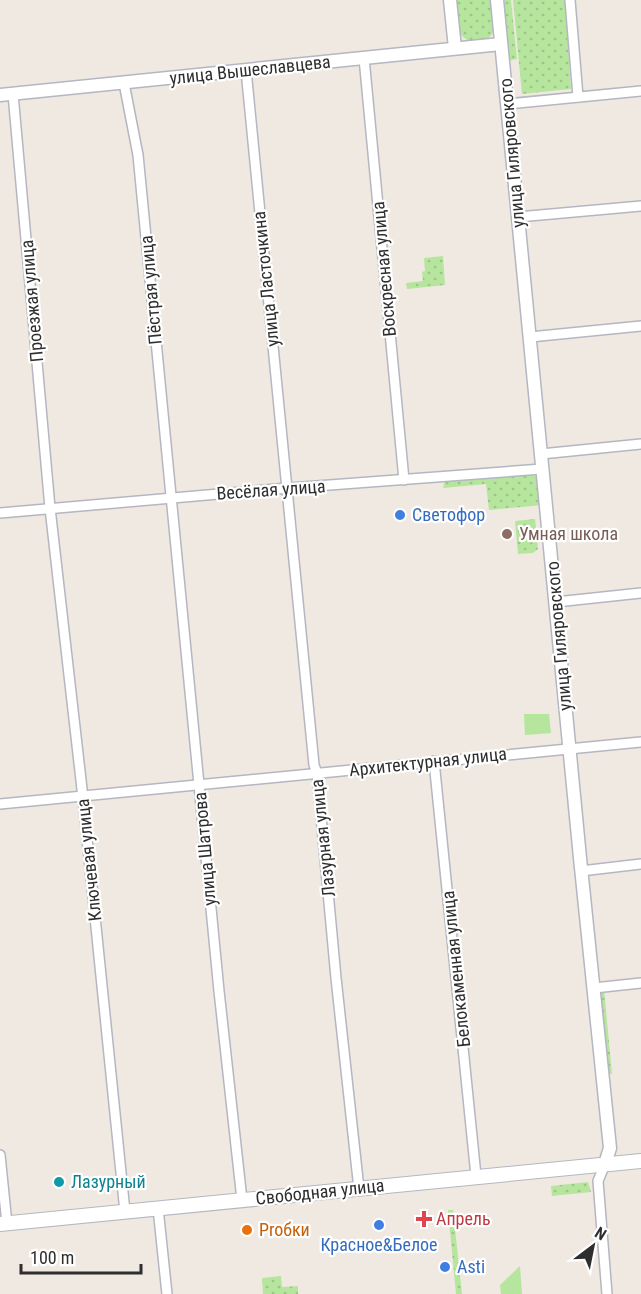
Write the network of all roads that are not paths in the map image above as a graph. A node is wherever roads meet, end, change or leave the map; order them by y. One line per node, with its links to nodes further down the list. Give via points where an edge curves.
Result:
1 (450, 0): 5 (street)
2 (497, 0): 4 (street, улица Гиляровского)
3 (570, 0): 12 (street)
4 (501, 44): 5 (street, улица Вышеславцева); 13 (street, улица Гиляровского)
5 (455, 48): 6 (street, улица Вышеславцева)
6 (364, 58): 7 (street, улица Вышеславцева); 21 (street, Воскресная улица)
7 (246, 70): 8 (street, улица Вышеславцева); 22 (street, улица Ласточкина)
8 (124, 83): 10 (street, улица Вышеславцева); 23 (street, Пёстрая улица, via 138,155)
9 (641, 91): 12 (street)
10 (13, 94): 11 (street, улица Вышеславцева); 24 (street, Проезжая улица)
11 (0, 95)
12 (578, 97): 13 (street)
13 (507, 104): 15 (street, улица Гиляровского)
14 (641, 206): 15 (street)
15 (518, 217): 17 (street, улица Гиляровского)
16 (641, 326): 17 (street)
17 (530, 337): 19 (street, улица Гиляровского)
18 (641, 444): 19 (street)
19 (541, 454): 20 (street, улица Гиляровского)
20 (542, 469): 21 (street, Весёлая улица); 27 (street, улица Гиляровского)
21 (404, 480): 22 (street, Весёлая улица)
22 (287, 488): 23 (street, Весёлая улица); 31 (street, Лазурная улица)
23 (170, 498): 24 (street, Весёлая улица); 32 (street, улица Шатрова)
24 (50, 508): 25 (street, Весёлая улица); 33 (street, Ключевая улица)
25 (0, 513)
26 (641, 593): 27 (street)
27 (556, 602): 29 (street, улица Гиляровского)
28 (641, 742): 29 (street, Архитектурная улица)
29 (570, 748): 30 (street, Архитектурная улица); 36 (street, улица Гиляровского)
30 (434, 761): 31 (street, Архитектурная улица); 42 (street, Белокаменная улица)
31 (317, 773): 32 (street, Архитектурная улица); 43 (street, Лазурная улица)
32 (199, 784): 33 (street, Архитектурная улица); 44 (street, улица Шатрова)
33 (83, 796): 34 (street, Архитектурная улица); 46 (street, Ключевая улица)
34 (0, 804)
35 (641, 864): 36 (street)
36 (581, 871): 38 (street, улица Гиляровского)
37 (641, 983): 38 (street)
38 (594, 988): 41 (street, улица Гиляровского, via 610,1148)
39 (0, 1155): 47 (street)
40 (641, 1161): 41 (main road, Свободная улица)
41 (605, 1164): 42 (main road, Свободная улица); 49 (street, via 598,1181)
42 (476, 1176): 43 (main road, Свободная улица)
43 (359, 1189): 44 (main road, Свободная улица)
44 (242, 1200): 45 (main road, Свободная улица)
45 (158, 1208): 46 (main road, Свободная улица); 48 (street)
46 (125, 1212): 47 (main road, Свободная улица)
47 (3, 1224)
48 (167, 1294)
49 (607, 1294)

